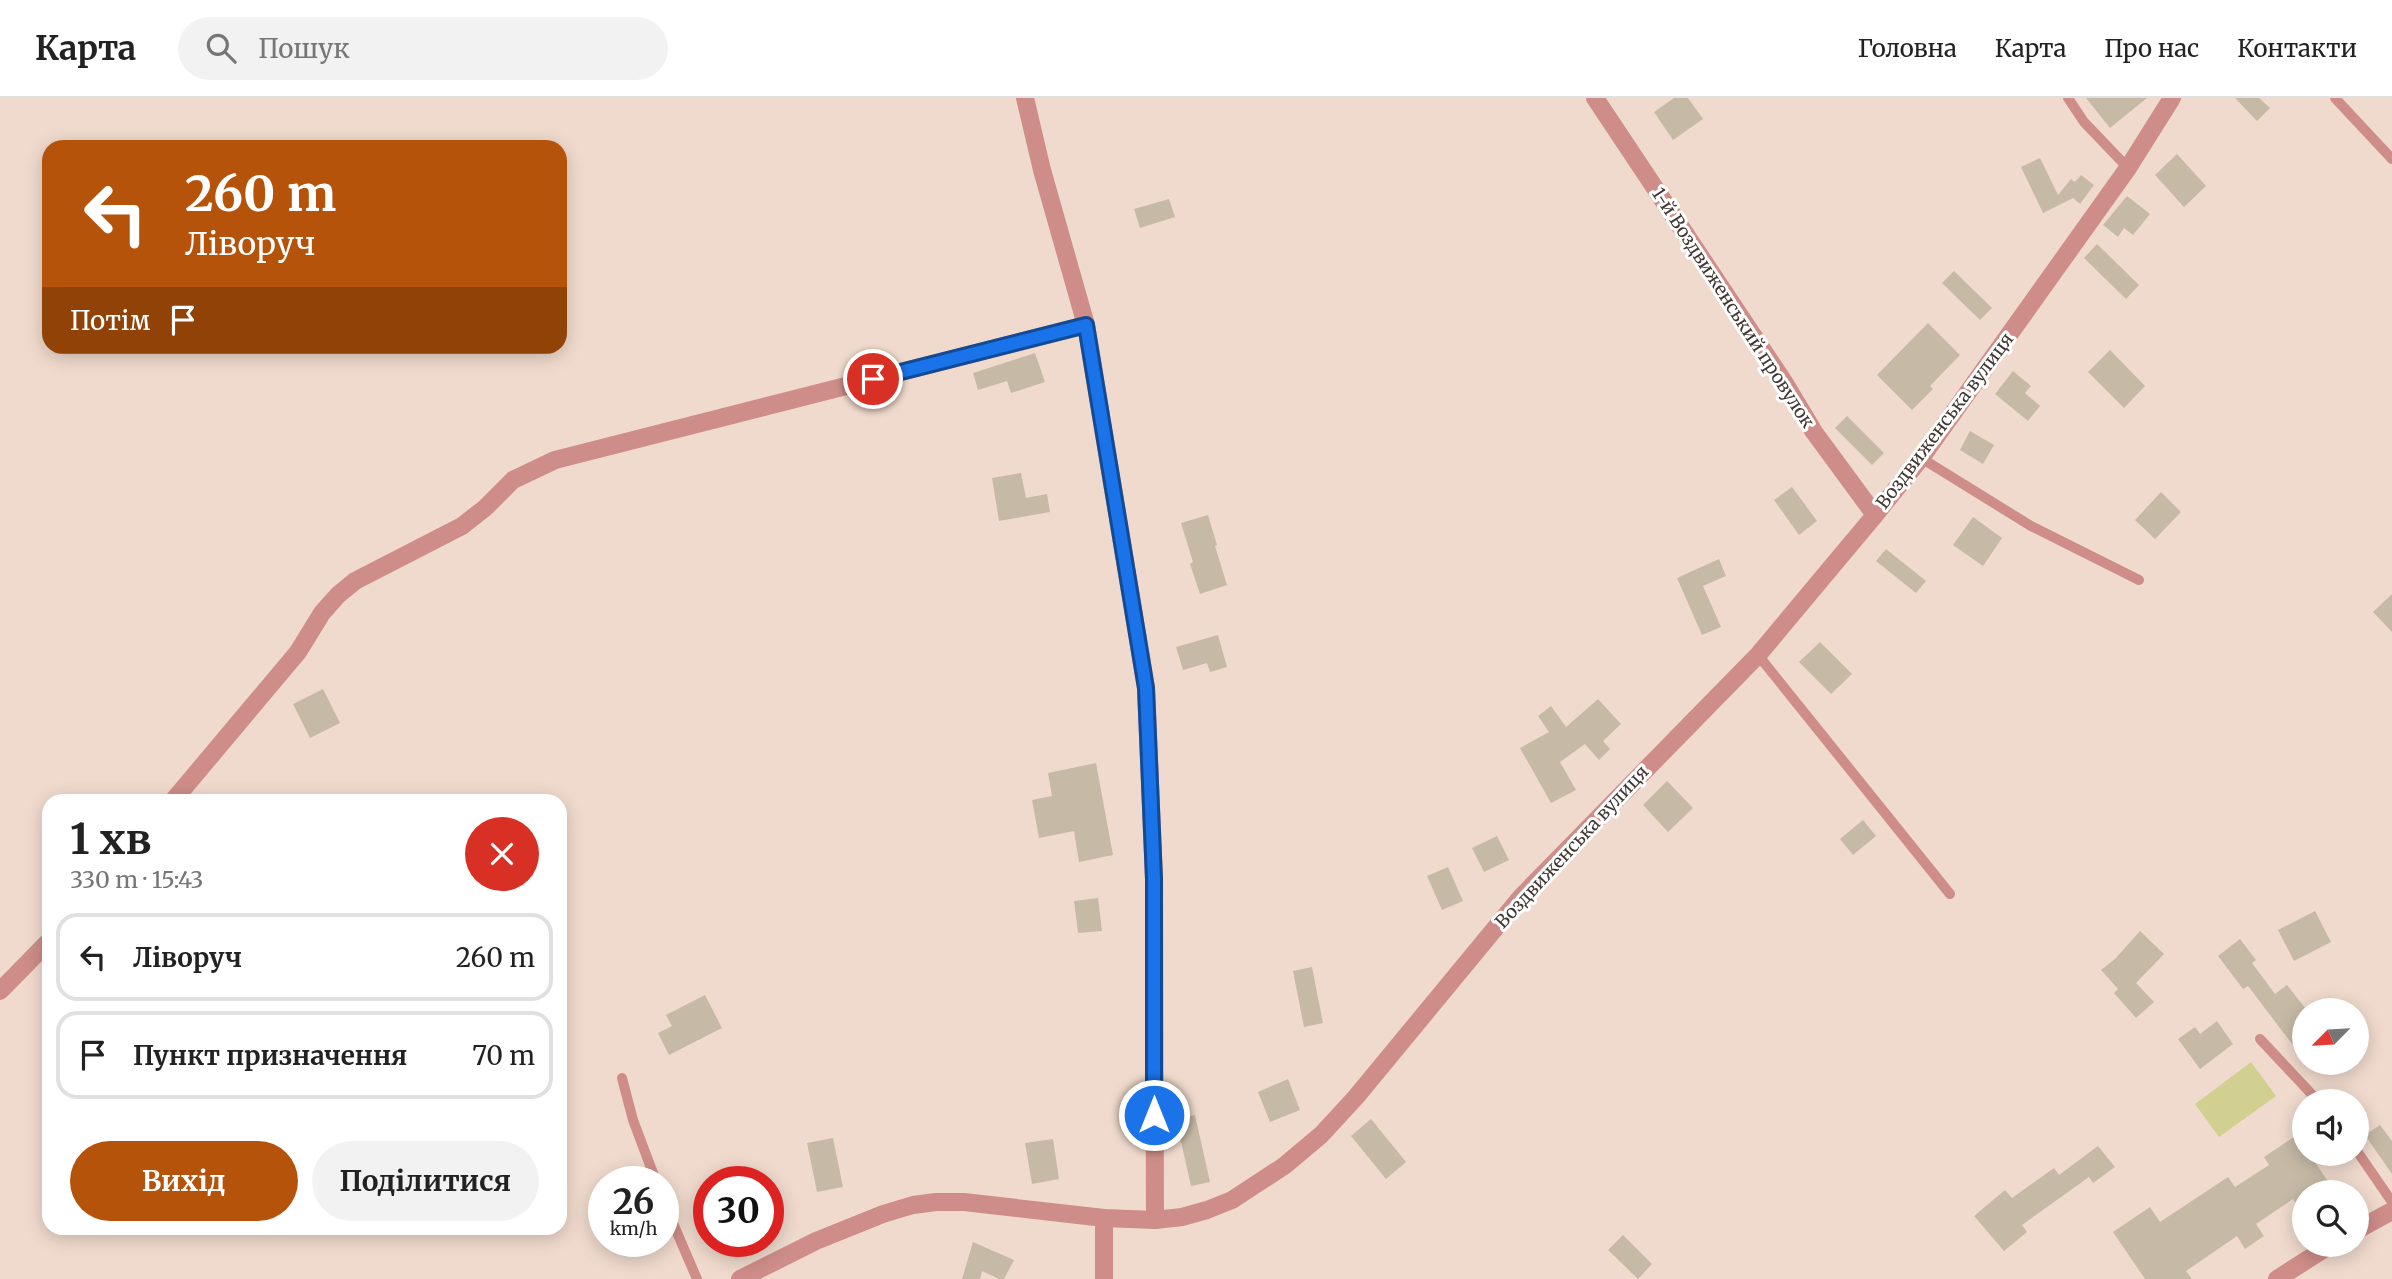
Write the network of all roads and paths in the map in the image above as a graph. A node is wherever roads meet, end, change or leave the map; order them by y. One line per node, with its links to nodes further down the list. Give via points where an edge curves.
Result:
1 (1025, 98): 8 (street)
2 (1595, 98): 10 (street, 1-й Воздвиженський провулок, via 1814,432)
3 (2068, 98): 7 (lane)
4 (2172, 98): 7 (street, Воздвиженська вулиця)
5 (2335, 98): 6 (lane)
6 (2392, 159)
7 (2128, 168): 9 (street, Воздвиженська вулиця)
8 (1086, 325): 13 (street, via 533,469 513,480 462,526 355,581 338,595 298,652); 25 (street, via 1146,688 1154,879)
9 (1921, 458): 10 (street, Воздвиженська вулиця); 11 (lane, via 2031,526)
10 (1875, 515): 12 (street, Воздвиженська вулиця)
11 (2139, 580)
12 (1758, 655): 14 (lane); 25 (street, Воздвиженська вулиця, via 1521,897 1321,1135 1232,1200 1182,1217)
13 (179, 794)
14 (1950, 894)
15 (42, 948): 16 (street)
16 (0, 991)
17 (2260, 1040): 19 (lane)
18 (622, 1078): 20 (lane)
19 (2307, 1089)
20 (650, 1166)
21 (2367, 1166): 22 (lane)
22 (2392, 1202)
23 (2392, 1211): 26 (street)
24 (1104, 1218): 25 (street, Воздвиженська вулиця); 30 (street, Воздвиженська вулиця, via 964,1202 913,1205 816,1241); 31 (street)
25 (1154, 1220)
26 (2369, 1223)
27 (679, 1237): 29 (lane)
28 (2312, 1257): 32 (street)
29 (697, 1279)
30 (740, 1279)
31 (1104, 1279)
32 (2277, 1279)

